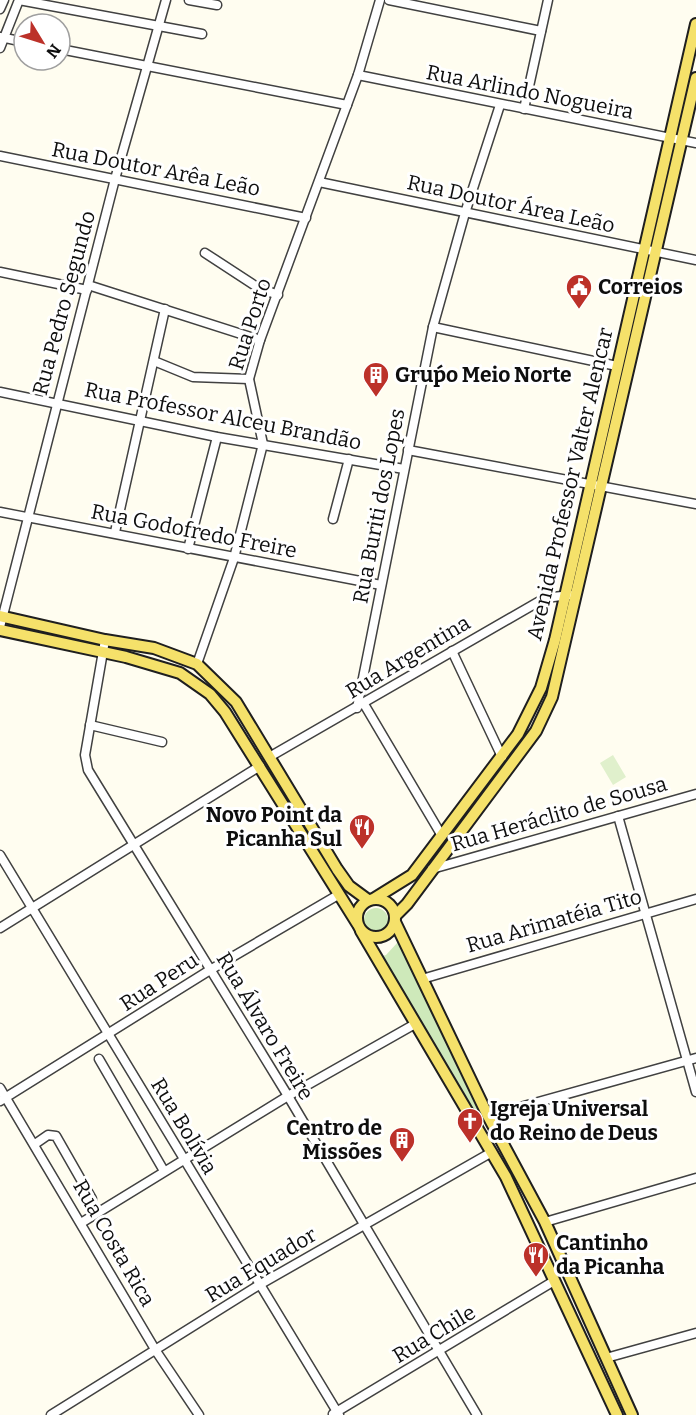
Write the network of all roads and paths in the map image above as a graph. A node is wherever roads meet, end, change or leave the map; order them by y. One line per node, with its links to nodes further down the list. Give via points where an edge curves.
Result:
1 (4, 0): 9 (street)
2 (19, 0): 10 (street); 14 (street)
3 (165, 0): 10 (street, Rua Pedro Segundo)
4 (189, 0): 8 (street)
5 (380, 0): 18 (street, Rua Porto)
6 (389, 0): 12 (street)
7 (548, 0): 12 (street)
8 (217, 5)
9 (0, 9)
10 (159, 24): 13 (street); 17 (street, Rua Pedro Segundo)
11 (696, 24): 23 (main road, Avenida Professor Valter Alencar)
12 (541, 31): 22 (street)
13 (202, 34)
14 (1, 37): 15 (street)
15 (0, 48)
16 (72, 51): 17 (street)
17 (145, 66): 20 (street); 27 (street, Rua Pedro Segundo)
18 (358, 75): 20 (street, Rua Porto); 21 (street, Rua Arlindo Nogueira)
19 (696, 78): 24 (main road, Avenida Professor Valter Alencar)
20 (347, 105): 28 (street, Rua Porto)
21 (500, 105): 22 (street, Rua Arlindo Nogueira); 29 (street, Rua Buriti dos Lopes)
22 (524, 109): 23 (street, Rua Arlindo Nogueira)
23 (669, 137): 24 (street, Rua Arlindo Nogueira); 31 (main road, Avenida Professor Valter Alencar)
24 (682, 141): 25 (street, Rua Arlindo Nogueira); 32 (main road, Avenida Professor Valter Alencar)
25 (696, 143)
26 (0, 156): 27 (street, Rua Doutor Arêa Leão)
27 (115, 180): 30 (street, Rua Doutor Arêa Leão); 36 (street, Rua Pedro Segundo)
28 (320, 182): 29 (street, Rua Doutor Área Leão); 30 (street, Rua Porto)
29 (465, 213): 31 (street, Rua Doutor Área Leão); 39 (street, Rua Buriti dos Lopes)
30 (306, 218): 37 (street, Rua Porto)
31 (643, 250): 32 (street, Rua Doutor Área Leão); 42 (main road, Avenida Professor Valter Alencar)
32 (655, 252): 34 (street, Rua Doutor Área Leão); 53 (main road, Avenida Professor Valter Alencar)
33 (205, 253): 37 (street, via 257,287)
34 (696, 260)
35 (0, 272): 36 (street)
36 (88, 287): 38 (street); 45 (street, Rua Pedro Segundo)
37 (278, 295): 40 (street, Rua Porto)
38 (165, 309): 40 (street); 41 (street)
39 (433, 327): 42 (street); 49 (street, Rua Buriti dos Lopes)
40 (260, 340): 43 (street, Rua Porto)
41 (153, 361): 43 (street, via 194,377); 46 (street)
42 (617, 366): 52 (main road, Avenida Professor Valter Alencar)
43 (249, 379): 48 (street, Rua Porto)
44 (0, 392): 45 (street, Rua Professor Alceu Brandão)
45 (56, 403): 46 (street, Rua Professor Alceu Brandão); 56 (street, Rua Pedro Segundo)
46 (140, 420): 47 (street, Rua Professor Alceu Brandão); 58 (street)
47 (217, 437): 48 (street, Rua Professor Alceu Brandão); 59 (street)
48 (263, 444): 50 (street, Rua Professor Alceu Brandão); 60 (street, Rua Porto)
49 (408, 450): 51 (street, Rua Buriti dos Lopes); 52 (street)
50 (349, 459): 51 (street, Rua Professor Alceu Brandão); 57 (street)
51 (404, 469): 62 (street, Rua Buriti dos Lopes)
52 (589, 484): 53 (street); 61 (main road, Avenida Professor Valter Alencar)
53 (602, 487): 54 (street); 61 (main road, Avenida Professor Valter Alencar)
54 (696, 504)
55 (0, 512): 56 (street, Rua Godofredo Freire)
56 (28, 517): 58 (street, Rua Godofredo Freire); 64 (street, Rua Pedro Segundo)
57 (333, 519)
58 (115, 532): 59 (street, Rua Godofredo Freire)
59 (188, 549): 60 (street, Rua Godofredo Freire)
60 (234, 558): 62 (street, Rua Godofredo Freire); 68 (street, Rua Porto)
61 (577, 569): 63 (main road, Avenida Professor Valter Alencar)
62 (381, 585): 69 (street, Rua Buriti dos Lopes)
63 (570, 595): 66 (street, Rua Argentina, via 545,598); 73 (main road, Avenida Professor Valter Alencar, via 533,709); 80 (main road, Avenida Professor Valter Alencar, via 558,675 544,716)
64 (1, 623): 65 (main road); 67 (main road)
65 (105, 640): 67 (street, Rua Álvaro Freire); 68 (main road, via 154,648)
66 (452, 651): 69 (street, Rua Argentina); 73 (street)
67 (103, 653): 70 (street, Rua Álvaro Freire); 74 (main road, via 164,667 197,682 225,712)
68 (197, 664): 72 (main road, via 236,702)
69 (361, 706): 72 (street, Rua Argentina); 77 (street)
70 (90, 725): 71 (street); 78 (street, Rua Álvaro Freire, via 87,767)
71 (162, 742)
72 (271, 756): 83 (main road, via 349,886)
73 (502, 757): 77 (main road, Avenida Professor Valter Alencar)
74 (260, 766): 78 (street); 81 (main road)
75 (696, 794): 76 (street, Rua Heráclito de Sousa)
76 (618, 816): 80 (street, Rua Heráclito de Sousa); 85 (street)
77 (442, 836): 83 (main road, Avenida Professor Valter Alencar, via 412,875)
78 (135, 845): 84 (street); 89 (street, Rua Álvaro Freire)
79 (0, 855): 84 (street, Rua Bolívia)
80 (432, 869): 86 (main road, Avenida Professor Valter Alencar)
81 (338, 895): 87 (main road); 89 (street, Rua Peru)
82 (696, 898): 85 (street, Rua Arimatéia Tito)
83 (372, 899): 86 (main road, via 387,902); 87 (main road, via 360,907)
84 (31, 909): 88 (street); 92 (street, Rua Bolívia)
85 (645, 913): 90 (street, Rua Arimatéia Tito); 95 (street)
86 (395, 919): 87 (main road, via 383,935 371,937); 90 (main road)
87 (359, 927): 91 (main road)
88 (0, 928)
89 (210, 970): 92 (street, Rua Peru); 98 (street, Rua Álvaro Freire)
90 (422, 979): 100 (main road)
91 (415, 1024): 98 (street); 102 (main road)
92 (108, 1035): 99 (street, Rua Peru); 103 (street, Rua Bolívia)
93 (696, 1058): 95 (street)
94 (99, 1059): 104 (street)
95 (685, 1060): 97 (street); 100 (street)
96 (0, 1088): 99 (street, Rua Costa Rica)
97 (696, 1092)
98 (288, 1096): 103 (street); 109 (street, Rua Álvaro Freire)
99 (3, 1099): 101 (street, Rua Costa Rica)
100 (488, 1116): 107 (main road)
101 (35, 1144): 106 (street, via 48,1135 56,1136); 108 (street, Rua Costa Rica)
102 (492, 1152): 109 (street, Rua Equador); 110 (main road, via 533,1230)
103 (184, 1160): 104 (street); 111 (street, Rua Bolívia)
104 (164, 1171): 108 (street)
105 (696, 1178): 107 (street)
106 (92, 1199)
107 (545, 1222): 115 (main road)
108 (81, 1223): 113 (street, Rua Costa Rica)
109 (365, 1225): 111 (street, Rua Equador); 114 (street, Rua Álvaro Freire)
110 (554, 1281): 114 (street, Rua Chile); 120 (main road)
111 (260, 1285): 113 (street, Rua Equador); 117 (street, Rua Bolívia)
112 (696, 1333): 115 (street)
113 (156, 1352): 116 (street, Rua Equador); 118 (street, Rua Costa Rica)
114 (440, 1352): 117 (street, Rua Chile); 119 (street, Rua Álvaro Freire)
115 (606, 1358): 121 (main road)
116 (55, 1414)
117 (336, 1414)
118 (199, 1415)
119 (477, 1415)
120 (616, 1415)
121 (632, 1415)

